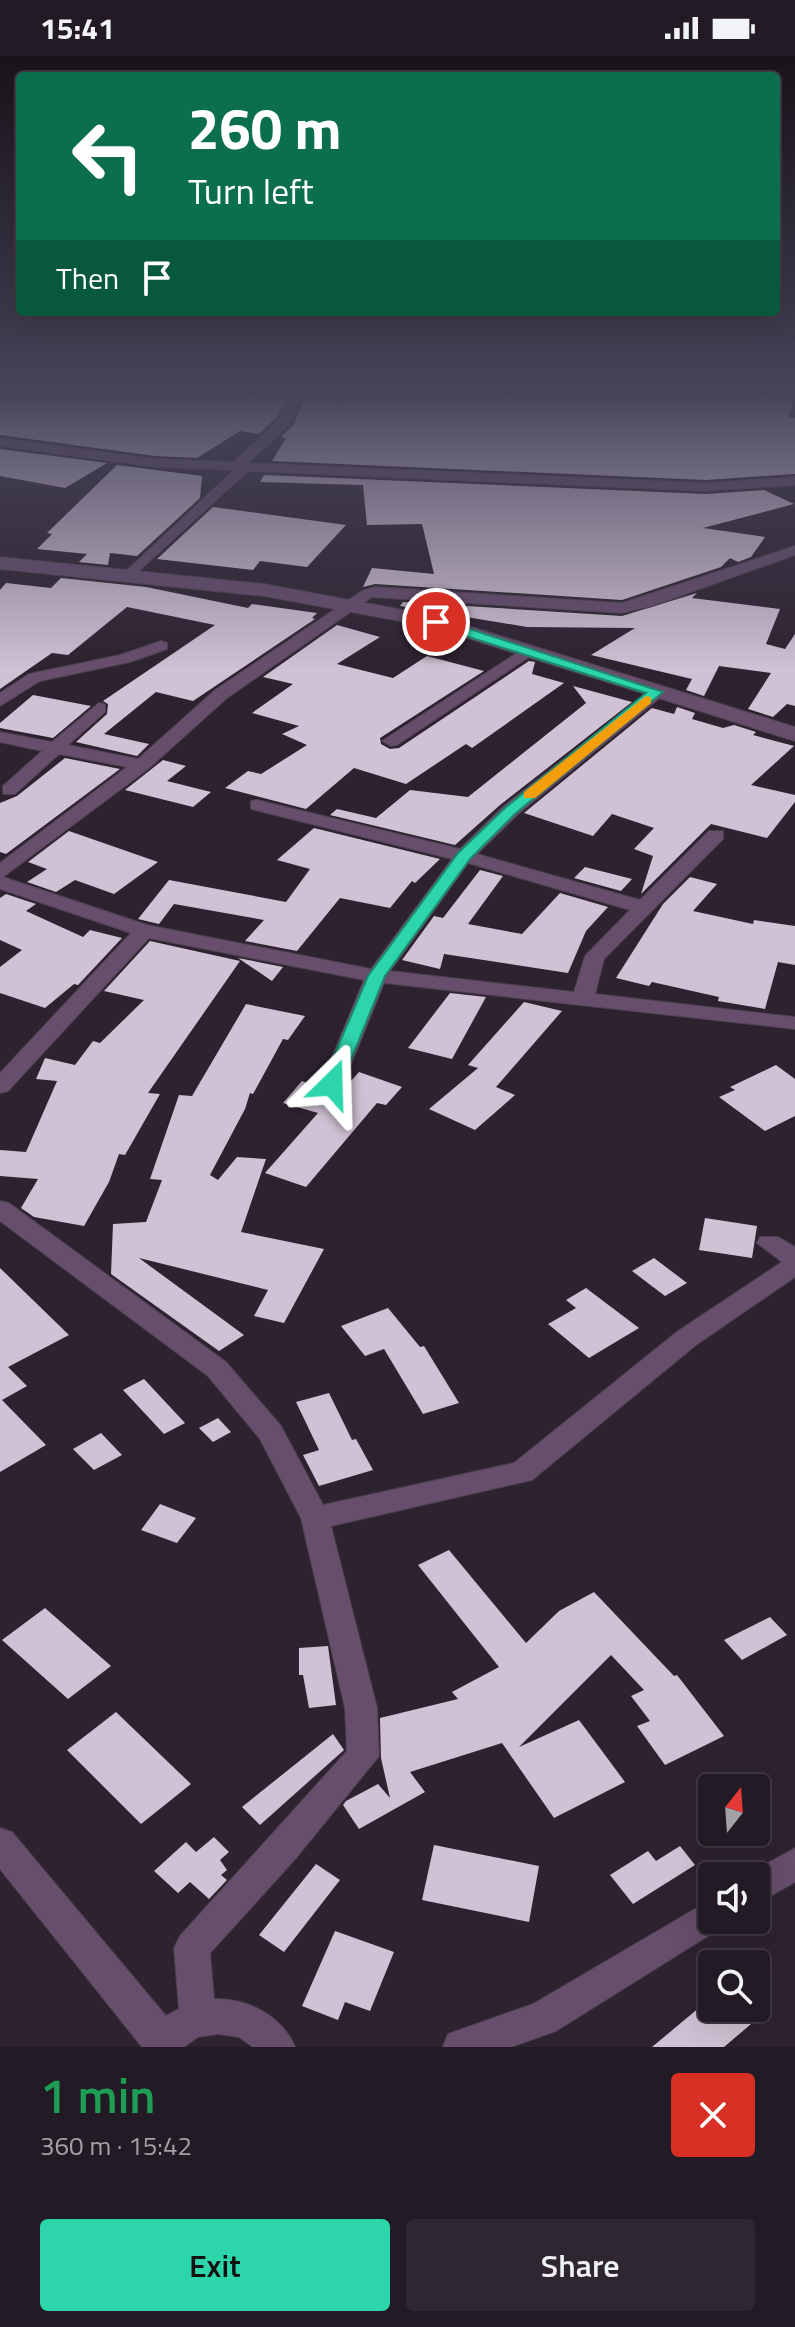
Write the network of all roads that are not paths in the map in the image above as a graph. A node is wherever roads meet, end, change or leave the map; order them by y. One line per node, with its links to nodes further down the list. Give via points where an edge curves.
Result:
1 (222, 485): 6 (street)
2 (657, 485): 3 (street)
3 (737, 485)
4 (795, 550): 7 (street, via 622,608 375,592)
5 (0, 563): 6 (street)
6 (129, 576): 7 (street)
7 (352, 605): 9 (street, via 436,622); 17 (street, via 221,694)
8 (161, 646): 11 (street, via 35,677)
9 (529, 650): 10 (street); 15 (street)
10 (656, 692): 13 (street); 21 (street, via 511,810)
11 (0, 701)
12 (99, 708): 16 (street)
13 (795, 734)
14 (0, 737): 16 (street)
15 (391, 741)
16 (55, 748): 17 (street); 18 (street)
17 (142, 765): 22 (street)
18 (9, 790)
19 (257, 805): 21 (street)
20 (716, 835): 24 (street)
21 (464, 856): 24 (street); 26 (street)
22 (0, 872)
23 (0, 882): 25 (street)
24 (643, 907): 27 (street, via 591,962)
25 (144, 931): 26 (street); 30 (street)
26 (376, 976): 27 (street); 29 (street)
27 (583, 1000): 28 (street)
28 (795, 1023)
29 (332, 1084)
30 (0, 1086)
31 (0, 1209): 35 (street, via 217,1369 271,1433)
32 (769, 1243): 33 (street)
33 (795, 1258)
34 (795, 1265): 35 (street, via 687,1338 522,1472)
35 (315, 1518): 40 (street, via 361,1708 363,1756 192,1948)
36 (0, 1843): 41 (street)
37 (795, 1864): 38 (street)
38 (770, 1879)
39 (698, 1924): 43 (street, via 543,2018)
40 (198, 2019): 41 (street); 42 (street, via 214,2015 245,2020)
41 (162, 2044)
42 (277, 2047)
43 (461, 2047)

